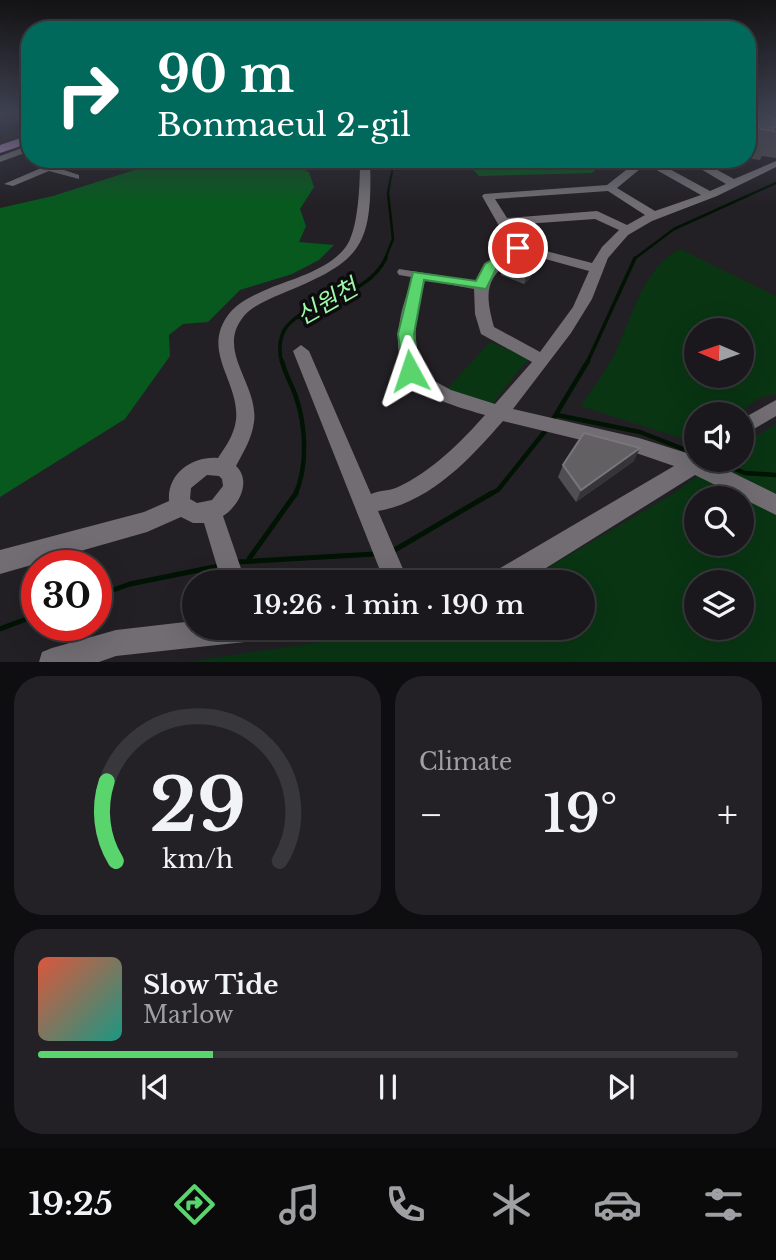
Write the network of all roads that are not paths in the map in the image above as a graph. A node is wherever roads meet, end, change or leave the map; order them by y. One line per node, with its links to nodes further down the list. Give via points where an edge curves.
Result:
1 (18, 143): 2 (main road)
2 (0, 149)
3 (21, 151): 4 (street)
4 (0, 159)
5 (776, 164): 12 (street)
6 (49, 168): 11 (street); 13 (street)
7 (365, 168): 28 (street, via 354,247 312,275 247,305 233,320 225,342 247,407 246,428)
8 (634, 168): 14 (street)
9 (660, 168): 15 (street)
10 (706, 168): 12 (street)
11 (75, 177)
12 (733, 183): 15 (street)
13 (9, 184)
14 (605, 189): 16 (street); 17 (street, via 488,196)
15 (709, 195): 16 (street)
16 (654, 215): 18 (street)
17 (504, 222): 18 (street, via 597,215); 19 (street)
18 (628, 230): 20 (street)
19 (518, 248): 20 (street); 21 (street, via 490,267)
20 (592, 267): 23 (street, via 581,307)
21 (481, 286): 23 (street, via 478,297 487,330); 25 (street, via 411,274 406,334 410,371 441,393)
22 (301, 351): 33 (street)
23 (542, 359): 25 (street)
24 (776, 407): 26 (street)
25 (508, 414): 27 (street); 33 (street, via 411,495)
26 (754, 421)
27 (684, 459)
28 (223, 467): 32 (street, via 206,466 189,475 179,489); 34 (street, via 234,477 233,493)
29 (684, 471): 38 (street)
30 (714, 472): 31 (street)
31 (776, 505)
32 (182, 506): 34 (street); 35 (street, via 147,522)
33 (372, 508): 37 (street)
34 (215, 519): 36 (street)
35 (0, 562)
36 (230, 570)
37 (393, 570)
38 (520, 570)
39 (182, 636): 40 (street, via 116,643)
40 (92, 656): 41 (street)
41 (52, 662)

